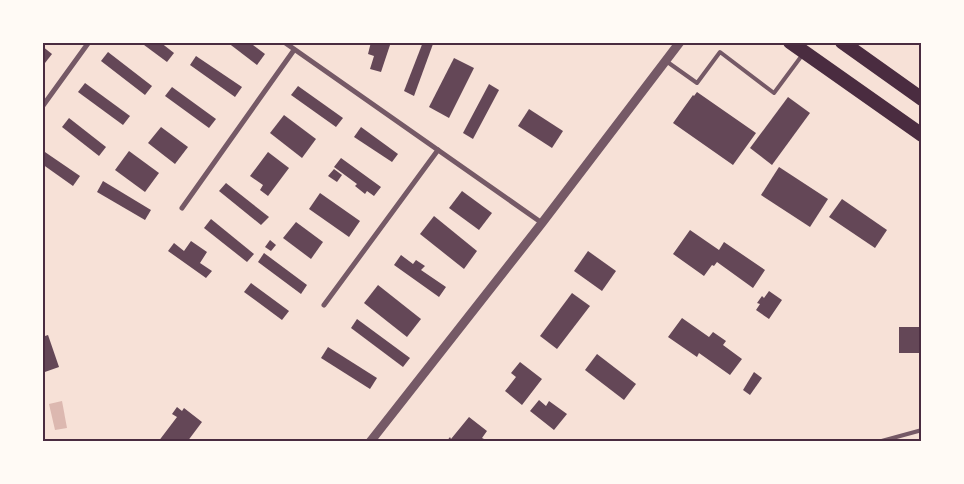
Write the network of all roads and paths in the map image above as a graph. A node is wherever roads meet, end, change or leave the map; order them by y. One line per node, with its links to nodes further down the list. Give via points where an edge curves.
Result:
1 (89, 42): 10 (street)
2 (284, 42): 6 (street)
3 (680, 42): 8 (street)
4 (790, 42): 7 (highway)
5 (842, 42): 9 (highway)
6 (294, 50): 12 (street); 13 (street)
7 (804, 52): 8 (lane, via 774,93 720,52 697,83); 11 (highway)
8 (666, 61): 14 (street)
9 (922, 99)
10 (42, 107)
11 (922, 135)
12 (438, 150): 14 (street); 15 (street)
13 (182, 208)
14 (542, 223): 17 (street)
15 (324, 305)
16 (922, 430): 18 (lane)
17 (370, 442)
18 (878, 442)

